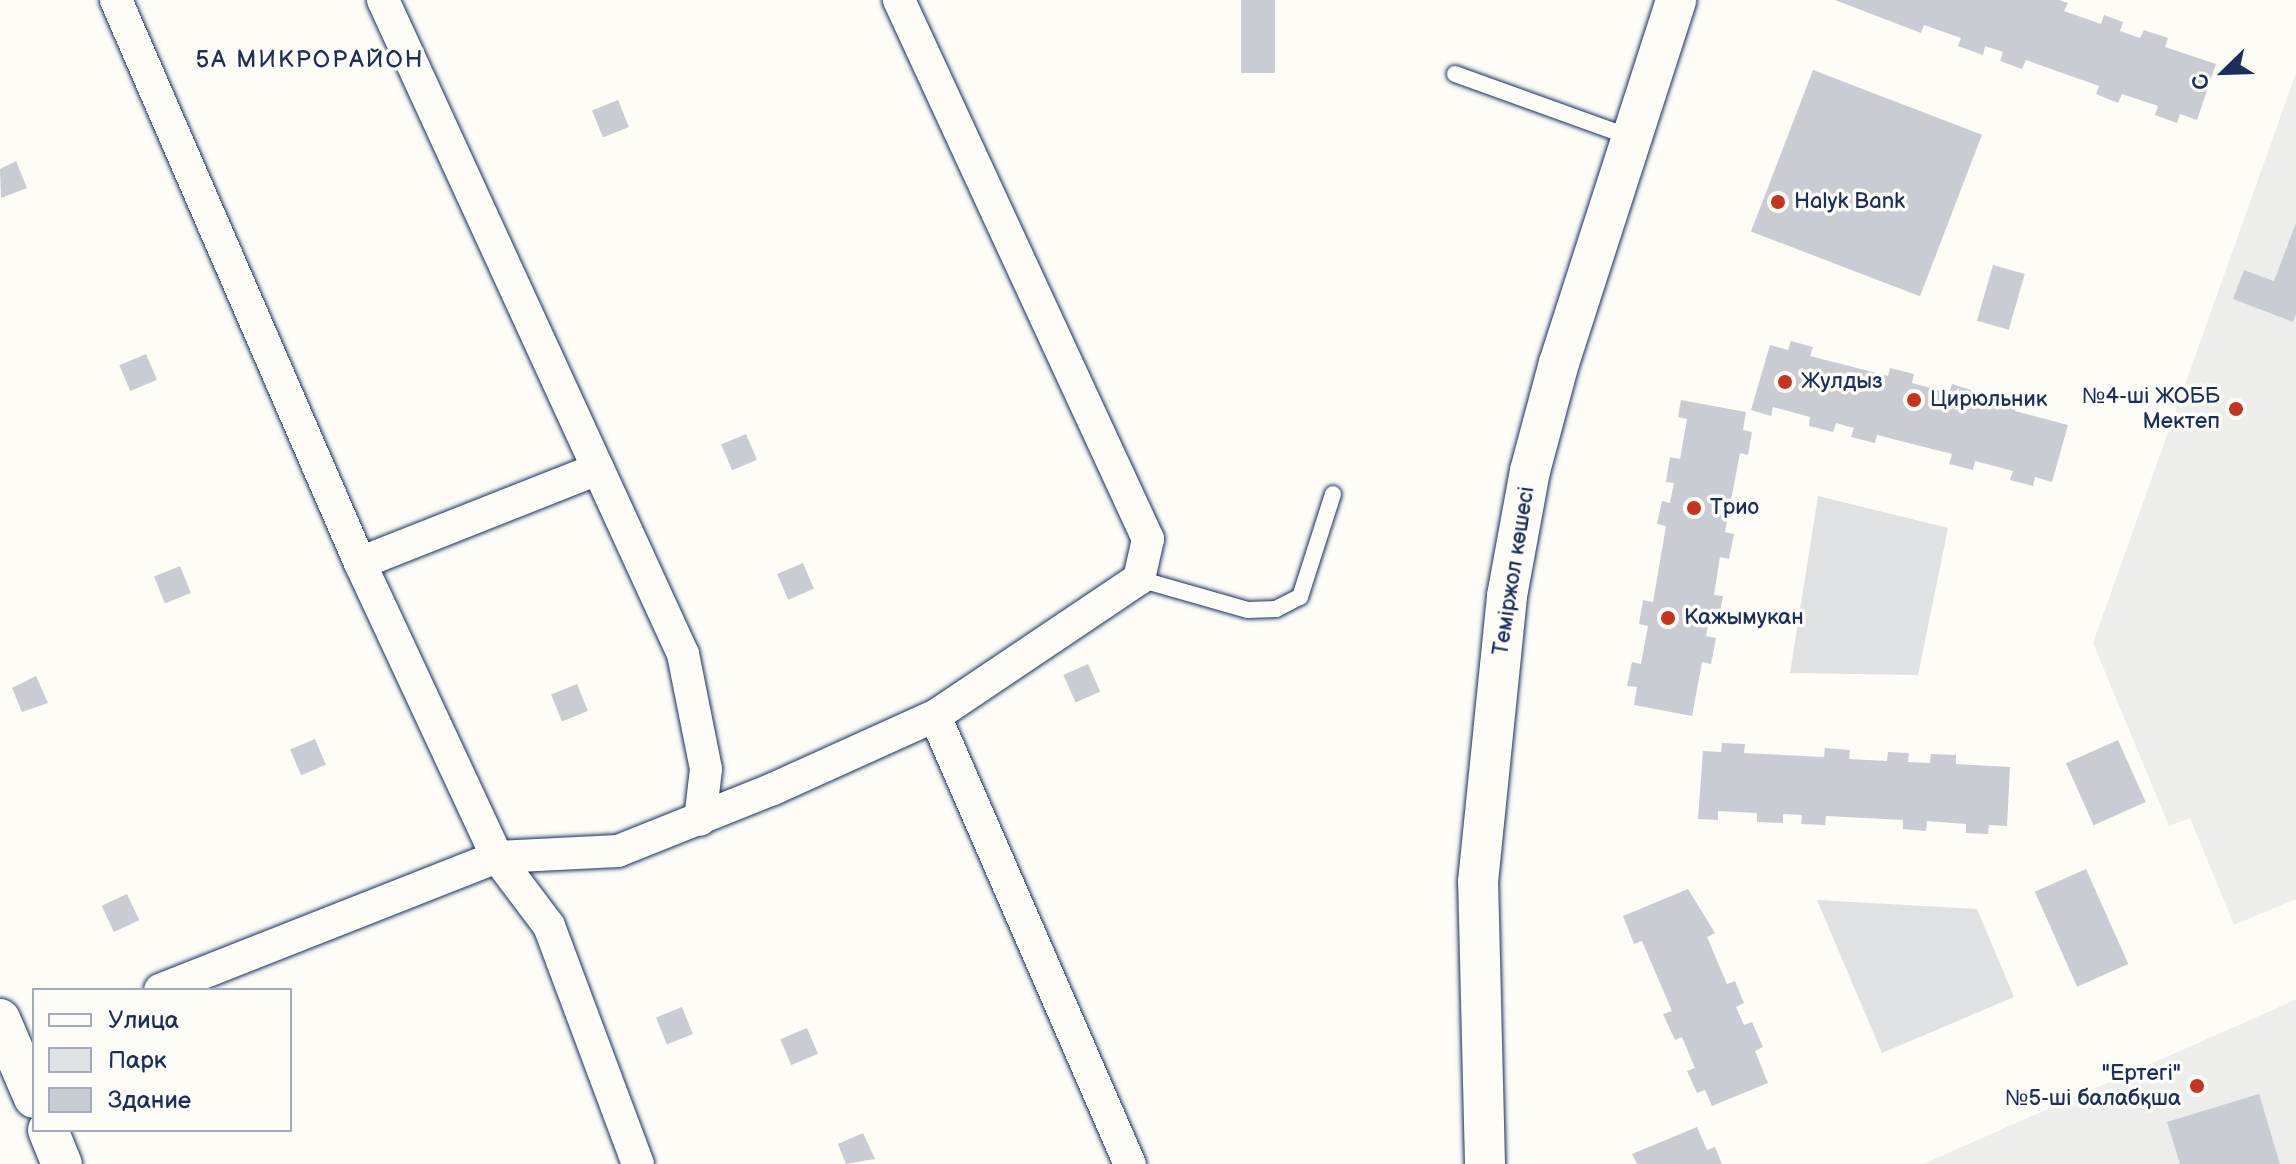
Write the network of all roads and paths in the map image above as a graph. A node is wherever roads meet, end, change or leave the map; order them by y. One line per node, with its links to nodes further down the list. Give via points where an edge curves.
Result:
1 (116, 0): 9 (street)
2 (383, 0): 7 (street)
3 (899, 0): 10 (street, via 1148,539)
4 (1676, 0): 6 (street, Теміржол көшесі)
5 (1455, 74): 6 (lane)
6 (1630, 137): 21 (street, Теміржол көшесі, via 1530,471 1507,596 1478,882)
7 (598, 469): 9 (street); 12 (street, via 683,654 706,769)
8 (1333, 494): 10 (lane, via 1300,597 1276,609 1248,610)
9 (360, 563): 13 (street)
10 (1139, 579): 11 (street)
11 (935, 716): 12 (street); 20 (street)
12 (700, 820): 13 (street, via 618,851)
13 (497, 857): 14 (street); 19 (street, via 549,926)
14 (165, 988)
15 (15, 1035): 16 (street)
16 (32, 1091)
17 (49, 1132): 18 (street)
18 (62, 1164)
19 (638, 1164)
20 (1130, 1164)
21 (1485, 1164)

